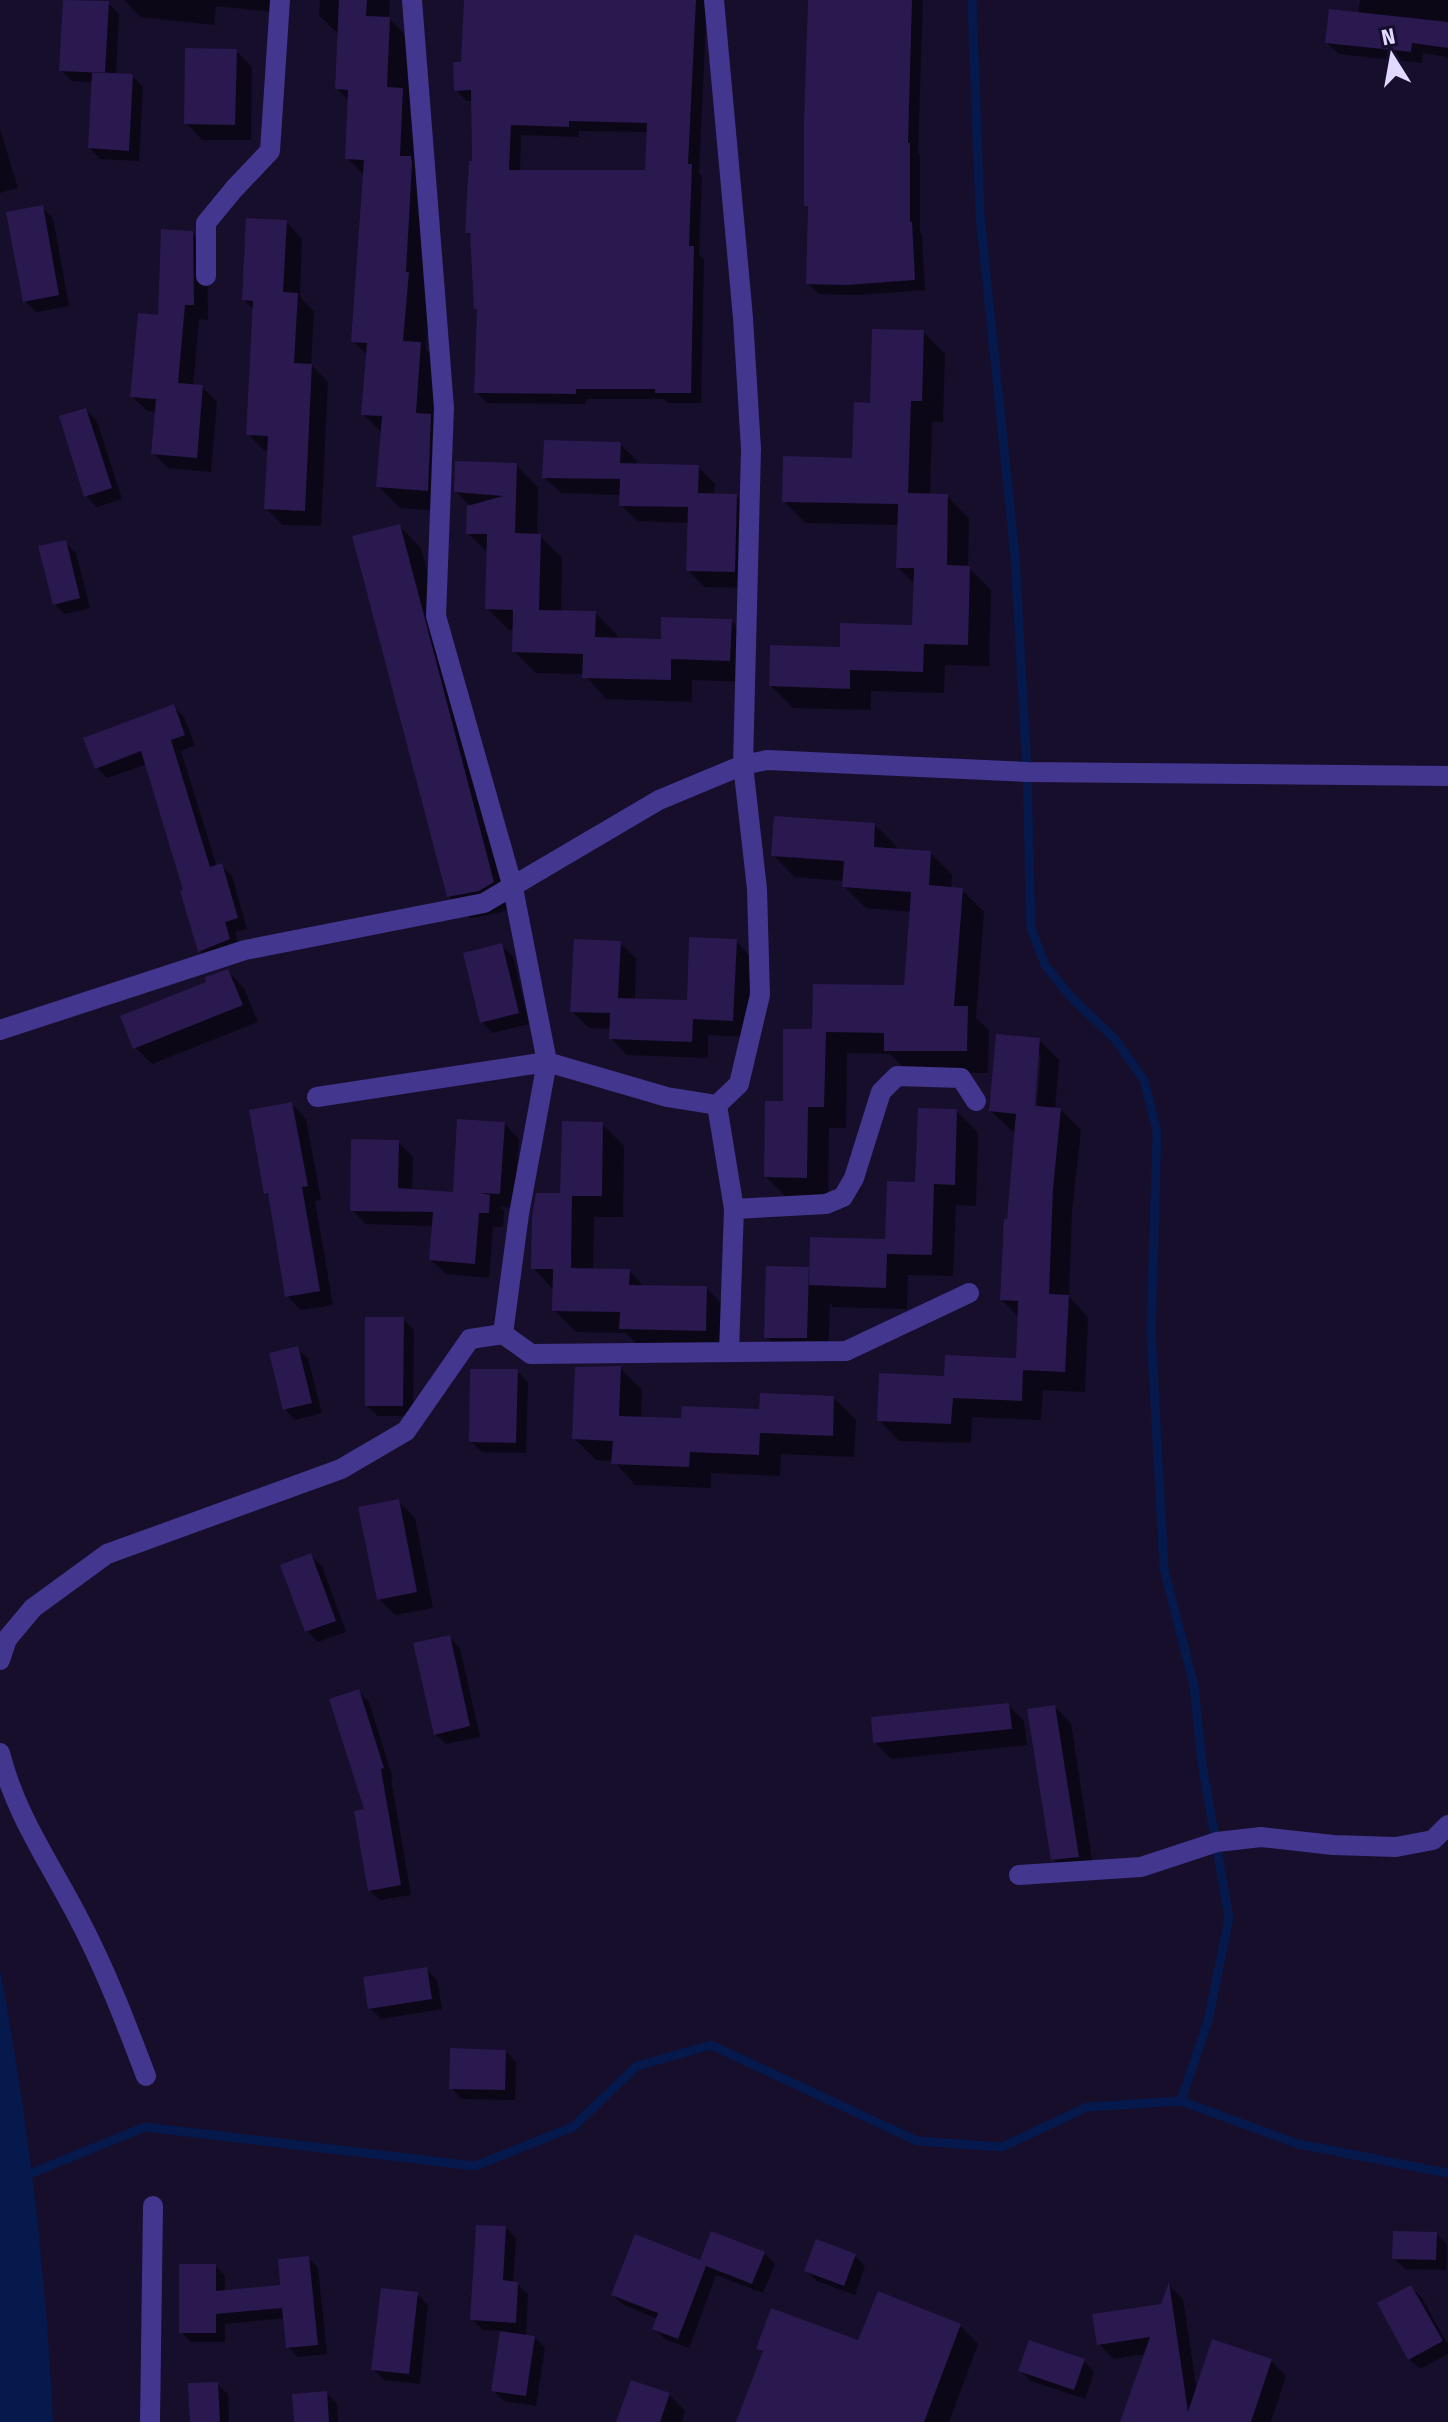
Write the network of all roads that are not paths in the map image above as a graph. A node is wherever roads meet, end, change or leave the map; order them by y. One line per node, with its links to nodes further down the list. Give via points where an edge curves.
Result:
1 (280, 0): 4 (street, via 270,151 206,223)
2 (412, 0): 7 (street, via 444,408 436,616)
3 (714, 0): 5 (street, via 751,449)
4 (206, 276)
5 (743, 765): 6 (street, via 767,760 1027,772); 7 (street, via 659,800); 12 (street, via 757,889 760,995 739,1084)
6 (1448, 776)
7 (513, 888): 8 (street, via 484,903 245,950); 9 (street)
8 (0, 1030)
9 (547, 1062): 10 (street); 12 (street, via 667,1097); 15 (street)
10 (317, 1097)
11 (976, 1101): 13 (street, via 961,1078 897,1076 881,1092 843,1197 826,1204)
12 (717, 1105): 13 (street)
13 (734, 1209): 16 (street)
14 (969, 1293): 16 (street, via 846,1351)
15 (503, 1334): 16 (street, via 531,1354); 17 (street, via 470,1339 406,1431 341,1469 107,1554 33,1608 7,1639)
16 (729, 1352)
17 (0, 1660)
18 (0, 1753): 21 (street, via 35,1844 84,1928)
19 (1448, 1825): 20 (street, via 1433,1840 1396,1847 1261,1837 1217,1842 1141,1867)
20 (1019, 1875)
21 (146, 2076)
22 (153, 2206): 23 (street)
23 (150, 2422)

